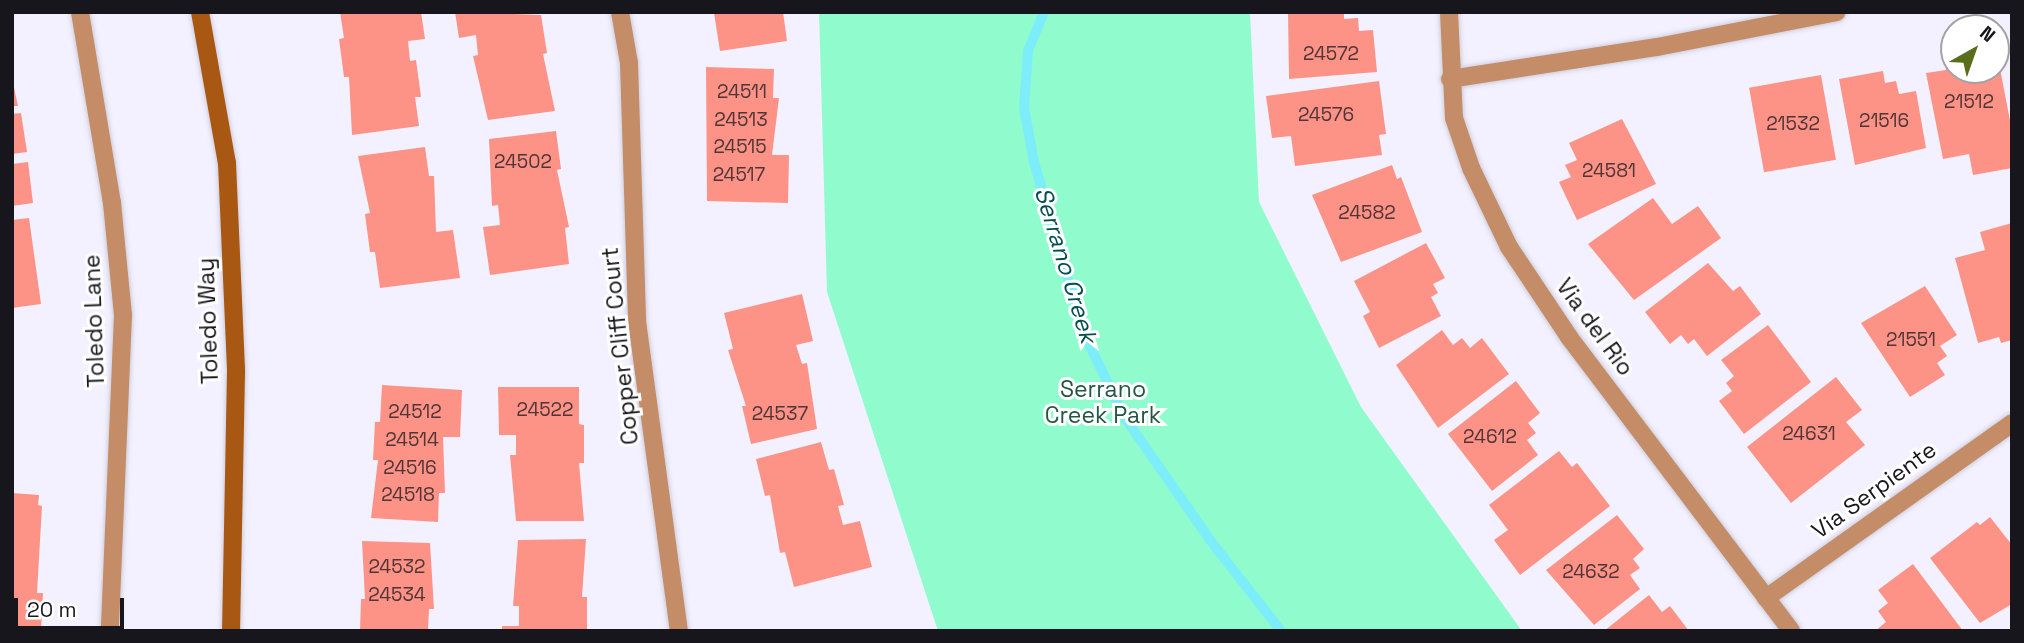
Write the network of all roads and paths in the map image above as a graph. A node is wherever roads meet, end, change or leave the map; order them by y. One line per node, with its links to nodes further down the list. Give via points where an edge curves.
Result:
1 (80, 12): 9 (street, Toledo Lane, via 108,176 123,315)
2 (200, 12): 10 (main road, Toledo Way, via 227,163 236,372)
3 (620, 12): 11 (street, Copper Cliff Court, via 629,63 637,321)
4 (1449, 12): 6 (street, Via del Rio)
5 (1837, 12): 6 (street, via 1657,47)
6 (1450, 79): 8 (street, Via del Rio, via 1454,118 1471,168 1509,247 1569,337)
7 (2012, 423): 8 (street, Via Serpiente)
8 (1766, 598): 12 (street, Via del Rio)
9 (110, 631)
10 (231, 631)
11 (679, 631)
12 (1791, 631)

